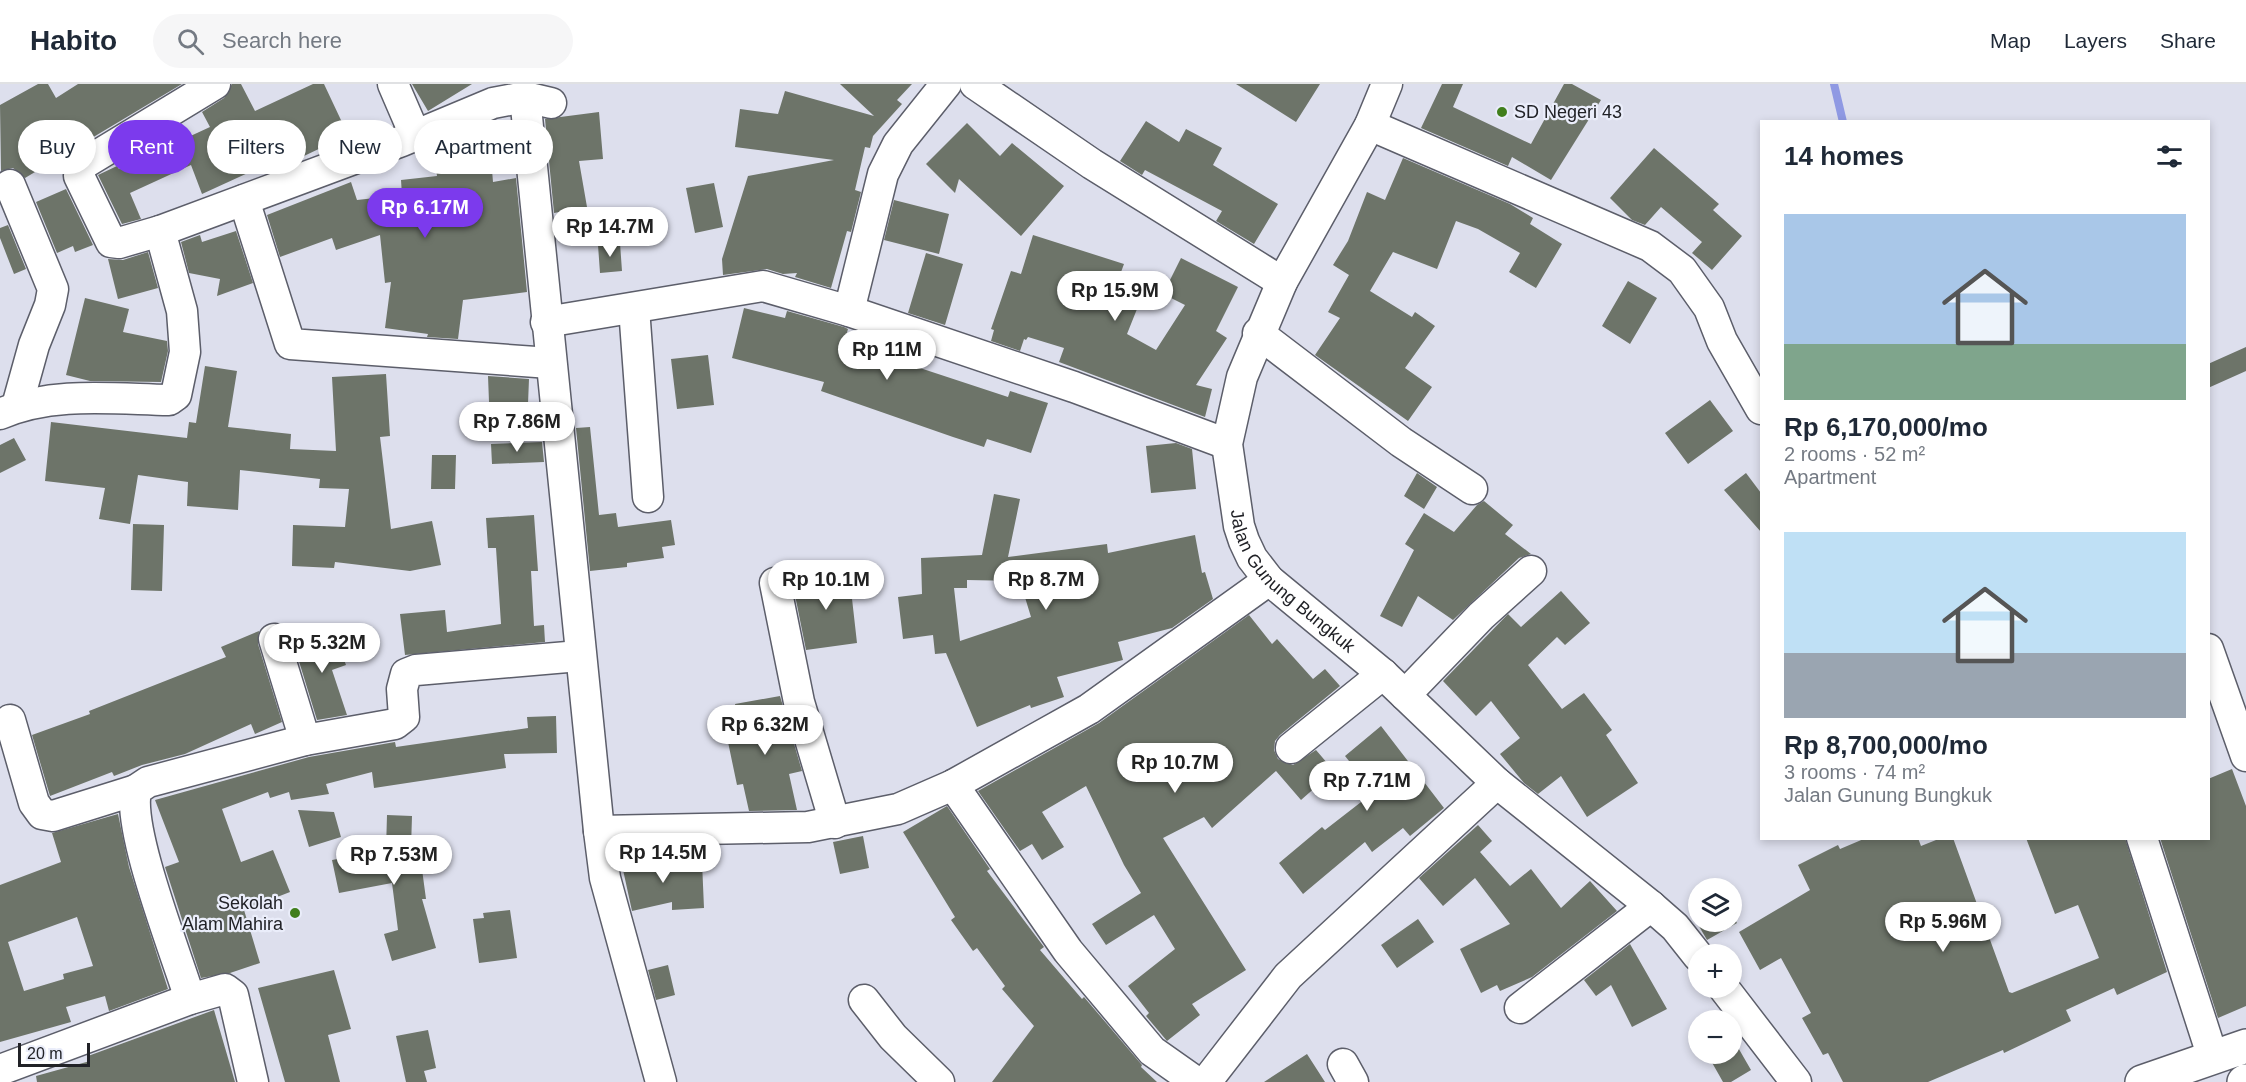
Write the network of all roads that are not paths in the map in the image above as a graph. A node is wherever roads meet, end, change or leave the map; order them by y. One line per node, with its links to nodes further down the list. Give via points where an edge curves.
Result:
1 (215, 84): 14 (street, via 80,166 79,176 111,242)
2 (393, 84): 9 (street)
3 (946, 84): 17 (street, via 898,144 883,174)
4 (975, 84): 15 (street, via 1092,164)
5 (1387, 84): 8 (street, Jalan Gunung Bungkuk)
6 (452, 120): 7 (street, via 493,103 535,99)
7 (537, 120)
8 (1370, 124): 15 (street, Jalan Gunung Bungkuk); 21 (street, via 1650,246 1682,270 1709,308 1722,341)
9 (414, 133)
10 (414, 135): 13 (street)
11 (541, 174): 18 (street)
12 (10, 185): 22 (street, via 53,289)
13 (243, 200): 14 (street); 20 (street, via 290,344)
14 (160, 231): 22 (street, via 182,312 185,352 176,395 169,400 62,399)
15 (1282, 282): 19 (street, Jalan Gunung Bungkuk)
16 (634, 308): 17 (street, via 763,286); 18 (street); 25 (street)
17 (849, 311): 23 (street)
18 (553, 321): 20 (street)
19 (1258, 333): 23 (street, Jalan Gunung Bungkuk, via 1242,376); 24 (street, via 1401,442)
20 (550, 363): 31 (street)
21 (1760, 407)
22 (8, 410)
23 (1227, 444): 27 (street, Jalan Gunung Bungkuk, via 1239,526 1252,558)
24 (1472, 489)
25 (648, 497)
26 (1531, 571): 33 (street)
27 (1269, 580): 32 (street, Jalan Gunung Bungkuk); 39 (street, via 1089,709)
28 (775, 583): 41 (street, via 800,702)
29 (274, 639): 35 (street)
30 (2210, 655): 37 (street)
31 (579, 656): 35 (street, via 416,670 406,674 402,689 404,717 395,724); 42 (street)
32 (1383, 674): 33 (street, Jalan Gunung Bungkuk); 36 (street)
33 (1405, 695): 38 (street, Jalan Gunung Bungkuk)
34 (10, 720): 40 (street, via 34,803 42,814 53,816)
35 (305, 740): 40 (street, via 148,782)
36 (1291, 748)
37 (2246, 756)
38 (1497, 783): 44 (street, Jalan Gunung Bungkuk); 57 (street, via 1288,976)
39 (953, 785): 41 (street, via 898,809); 56 (street, via 1068,951 1152,1051)
40 (136, 790): 47 (street, via 133,803 141,845)
41 (835, 823): 42 (street)
42 (606, 832): 54 (street, via 605,878)
43 (2143, 840): 51 (street)
44 (1651, 906): 45 (street, Jalan Gunung Bungkuk); 49 (street)
45 (1688, 944)
46 (1731, 998): 58 (street)
47 (190, 999): 52 (street); 53 (street, via 225,989 231,992)
48 (864, 1000): 55 (street, via 893,1037)
49 (1520, 1008)
50 (2246, 1046): 51 (main road)
51 (2213, 1058): 59 (main road)
52 (0, 1070)
53 (253, 1082)
54 (661, 1082)
55 (939, 1082)
56 (1196, 1082)
57 (1206, 1082)
58 (1796, 1082)
59 (2142, 1082)

